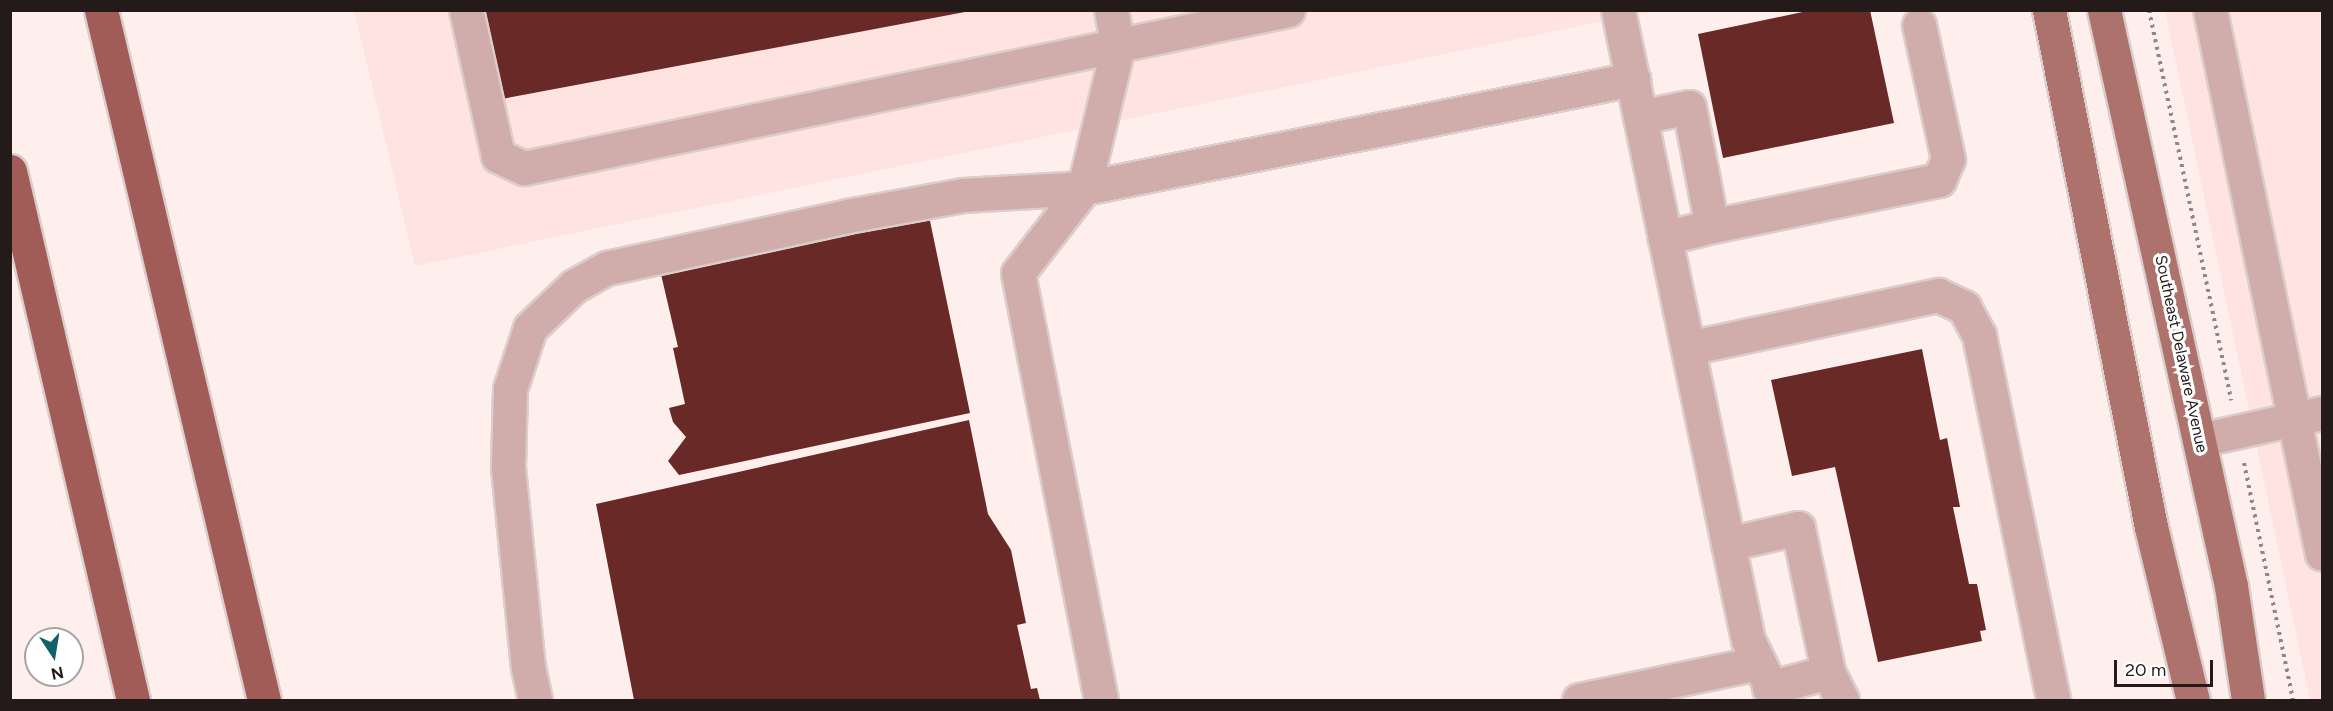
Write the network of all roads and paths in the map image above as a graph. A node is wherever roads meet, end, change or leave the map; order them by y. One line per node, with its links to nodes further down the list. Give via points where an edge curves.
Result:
1 (101, 10): 27 (highway)
2 (466, 10): 11 (lane, via 498,156 524,168)
3 (1111, 10): 11 (lane)
4 (1288, 10): 11 (lane)
5 (1618, 10): 12 (lane)
6 (2049, 10): 32 (main road, via 2151,527)
7 (2104, 10): 21 (main road, Southeast Delaware Avenue)
8 (2149, 10): 20 (path)
9 (2210, 10): 19 (lane)
10 (1919, 25): 16 (lane, via 1948,159 1939,180)
11 (1118, 46): 15 (lane)
12 (1633, 79): 13 (lane); 15 (lane)
13 (1640, 117): 16 (lane, via 1689,107); 17 (lane)
14 (10, 171): 26 (highway)
15 (1084, 188): 28 (lane, via 963,195 847,216 607,268 574,286 530,328 510,389 508,466 528,668); 29 (lane, via 1018,273)
16 (1712, 226): 17 (lane)
17 (1665, 238): 18 (lane)
18 (1688, 348): 22 (lane); 31 (lane, via 1938,295 1964,307 1979,334)
19 (2307, 417): 20 (lane); 23 (lane)
20 (2237, 432): 21 (lane); 34 (path)
21 (2199, 440): 33 (main road, Southeast Delaware Avenue, via 2231,586)
22 (1728, 544): 24 (lane, via 1748,640); 25 (lane, via 1798,528)
23 (2322, 554)
24 (1768, 684): 25 (lane); 30 (lane)
25 (1835, 686)
26 (133, 700)
27 (264, 700)
28 (535, 700)
29 (1101, 700)
30 (1579, 700)
31 (2053, 700)
32 (2193, 700)
33 (2248, 700)
34 (2292, 700)

